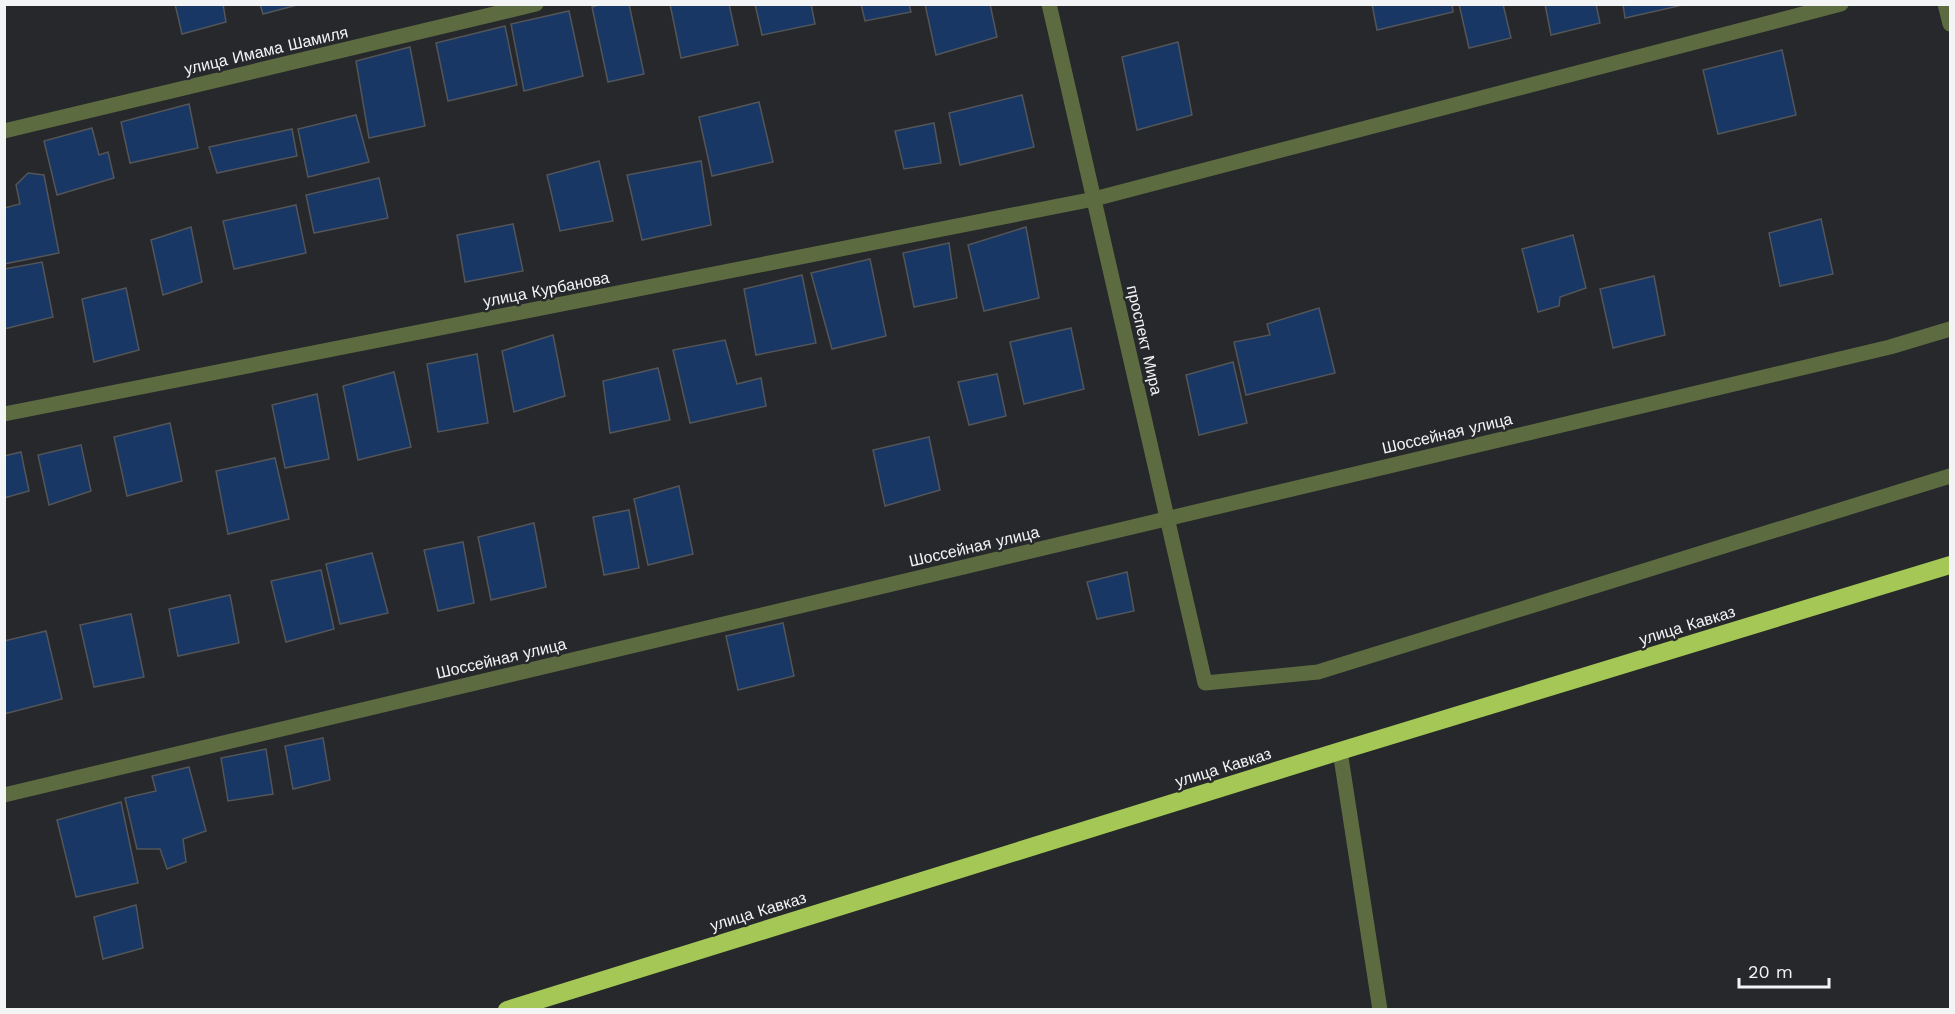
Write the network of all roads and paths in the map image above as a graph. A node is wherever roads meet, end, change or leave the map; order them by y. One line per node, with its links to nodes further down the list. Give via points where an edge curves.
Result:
1 (536, 4): 6 (street, улица Имама Шамиля)
2 (1049, 4): 7 (street, проспект Мира)
3 (1841, 4): 7 (street, улица Курбанова)
4 (1945, 4): 5 (street)
5 (1950, 24)
6 (4, 131)
7 (1094, 199): 9 (street, улица Курбанова); 11 (street, проспект Мира)
8 (1950, 329): 11 (street, Шоссейная улица, via 1890,347)
9 (4, 414)
10 (1950, 476): 11 (street, проспект Мира, via 1318,672 1205,683)
11 (1167, 518): 14 (street, Шоссейная улица)
12 (1950, 565): 13 (highway, улица Кавказ)
13 (1340, 751): 15 (highway, улица Кавказ); 16 (street)
14 (4, 795)
15 (507, 1010)
16 (1380, 1010)

